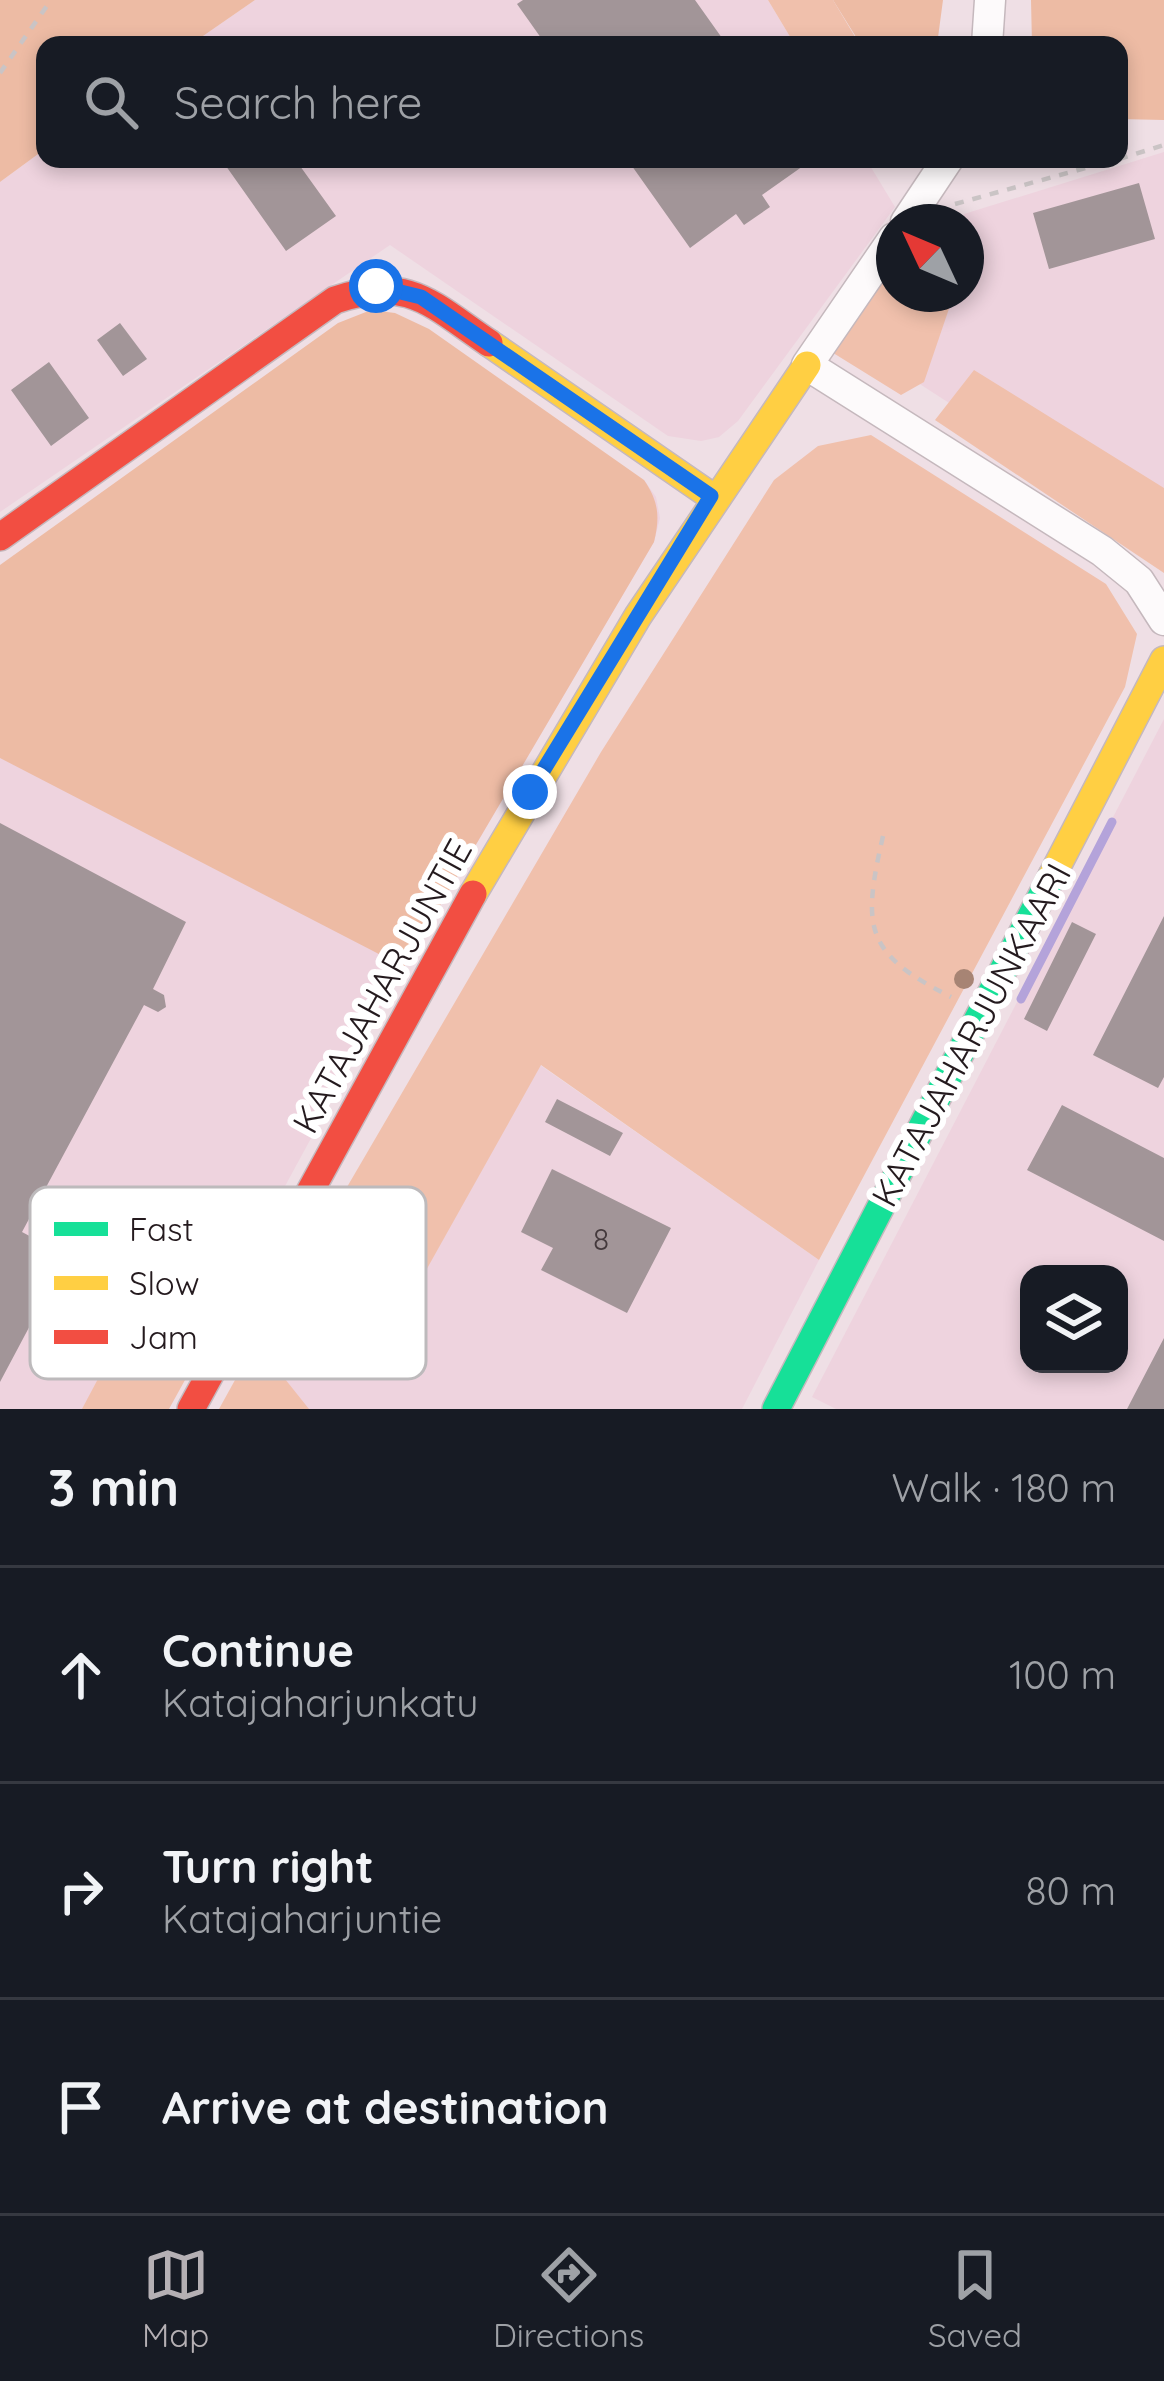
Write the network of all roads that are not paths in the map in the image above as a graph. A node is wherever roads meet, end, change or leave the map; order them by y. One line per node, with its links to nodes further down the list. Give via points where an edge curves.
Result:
1 (990, 0): 2 (street)
2 (988, 36)
3 (942, 168): 4 (street)
4 (918, 204)
5 (876, 264): 6 (street)
6 (807, 364): 7 (street, KATAJAHARJUNTIE); 9 (street, via 1102,550 1139,580)
7 (711, 496): 8 (street, via 421,297 376,286 335,300); 11 (street, KATAJAHARJUNTIE, via 530,792)
8 (0, 536)
9 (1164, 620)
10 (1164, 661): 14 (street, KATAJAHARJUNKAARI)
11 (312, 1187)
12 (207, 1379): 13 (street, KATAJAHARJUNTIE)
13 (190, 1409)
14 (776, 1409)

